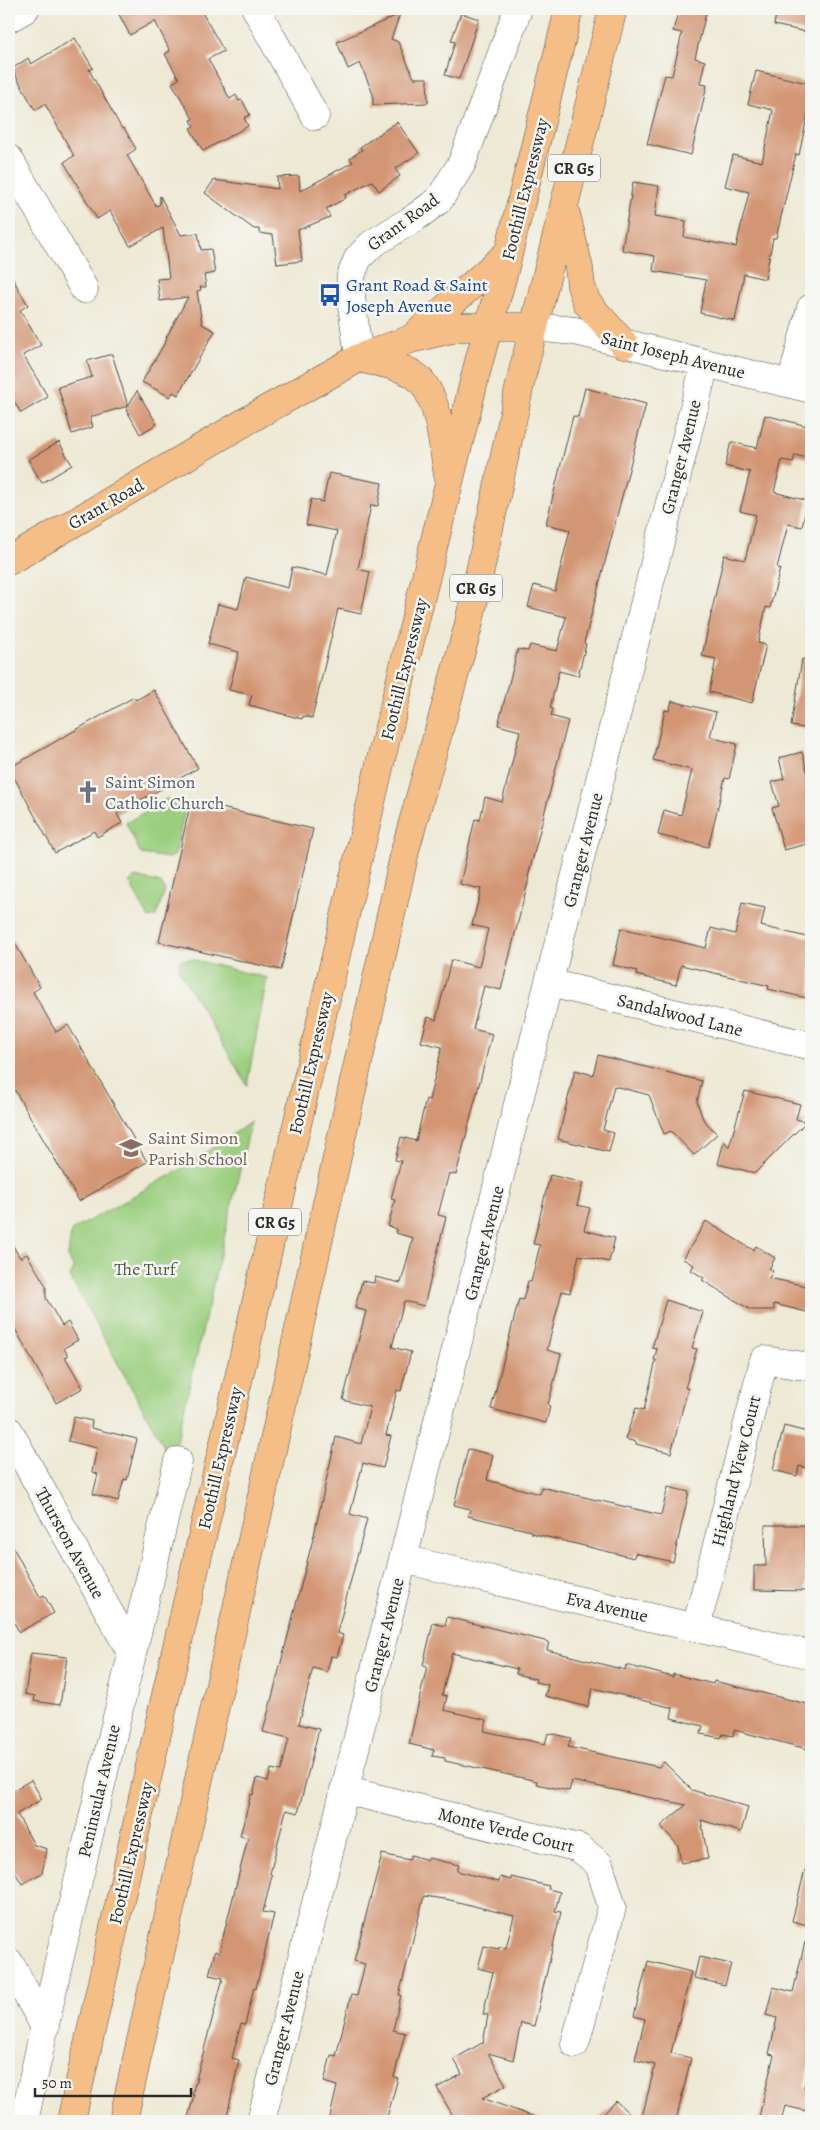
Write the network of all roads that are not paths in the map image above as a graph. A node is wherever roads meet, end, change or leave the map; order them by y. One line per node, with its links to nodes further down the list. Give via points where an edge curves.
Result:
1 (24, 9): 6 (street)
2 (256, 9): 7 (street)
3 (518, 9): 17 (street, Grant Road, via 462,163 439,200 365,249 358,258 351,276 351,297)
4 (569, 9): 10 (main road, Foothill Expressway / CR G5)
5 (613, 9): 9 (main road, CR G5)
6 (9, 18)
7 (315, 116)
8 (9, 159): 11 (street)
9 (564, 206): 14 (main road, CR G5); 16 (main road, via 587,303)
10 (509, 252): 13 (main road, Foothill Expressway / CR G5); 15 (main road)
11 (84, 289)
12 (811, 308): 19 (street)
13 (488, 326): 14 (main road, Grant Road); 15 (main road, Grant Road, via 461,327); 20 (main road, Foothill Expressway / CR G5)
14 (534, 326): 16 (street, Saint Joseph Avenue, via 575,331); 37 (main road, CR G5, via 468,627 404,856)
15 (411, 339): 17 (main road, Grant Road)
16 (624, 344): 18 (street, Saint Joseph Avenue)
17 (359, 358): 20 (main road, via 403,370 420,380 431,397 438,421); 21 (main road, Grant Road)
18 (705, 364): 19 (street, Saint Joseph Avenue); 22 (street, Granger Avenue)
19 (801, 386)
20 (450, 485): 36 (main road, Foothill Expressway / CR G5, via 380,764)
21 (9, 561)
22 (549, 983): 23 (street, Sandalwood Lane); 27 (street, Granger Avenue)
23 (811, 1046)
24 (811, 1368): 28 (street, Highland View Court, via 764,1360)
25 (9, 1431): 29 (street, Thurston Avenue)
26 (178, 1461): 29 (street, Peninsular Avenue)
27 (403, 1559): 28 (street, Eva Avenue); 31 (street, Granger Avenue)
28 (696, 1628): 30 (street, Eva Avenue)
29 (132, 1654): 33 (street, Peninsular Avenue)
30 (811, 1655)
31 (344, 1790): 34 (street, Monte Verde Court, via 579,1848 599,1864 612,1908); 38 (street, Granger Avenue)
32 (9, 1962): 33 (street)
33 (45, 2027): 35 (street, Peninsular Avenue)
34 (575, 2044)
35 (24, 2121)
36 (71, 2121)
37 (123, 2121)
38 (261, 2121)

